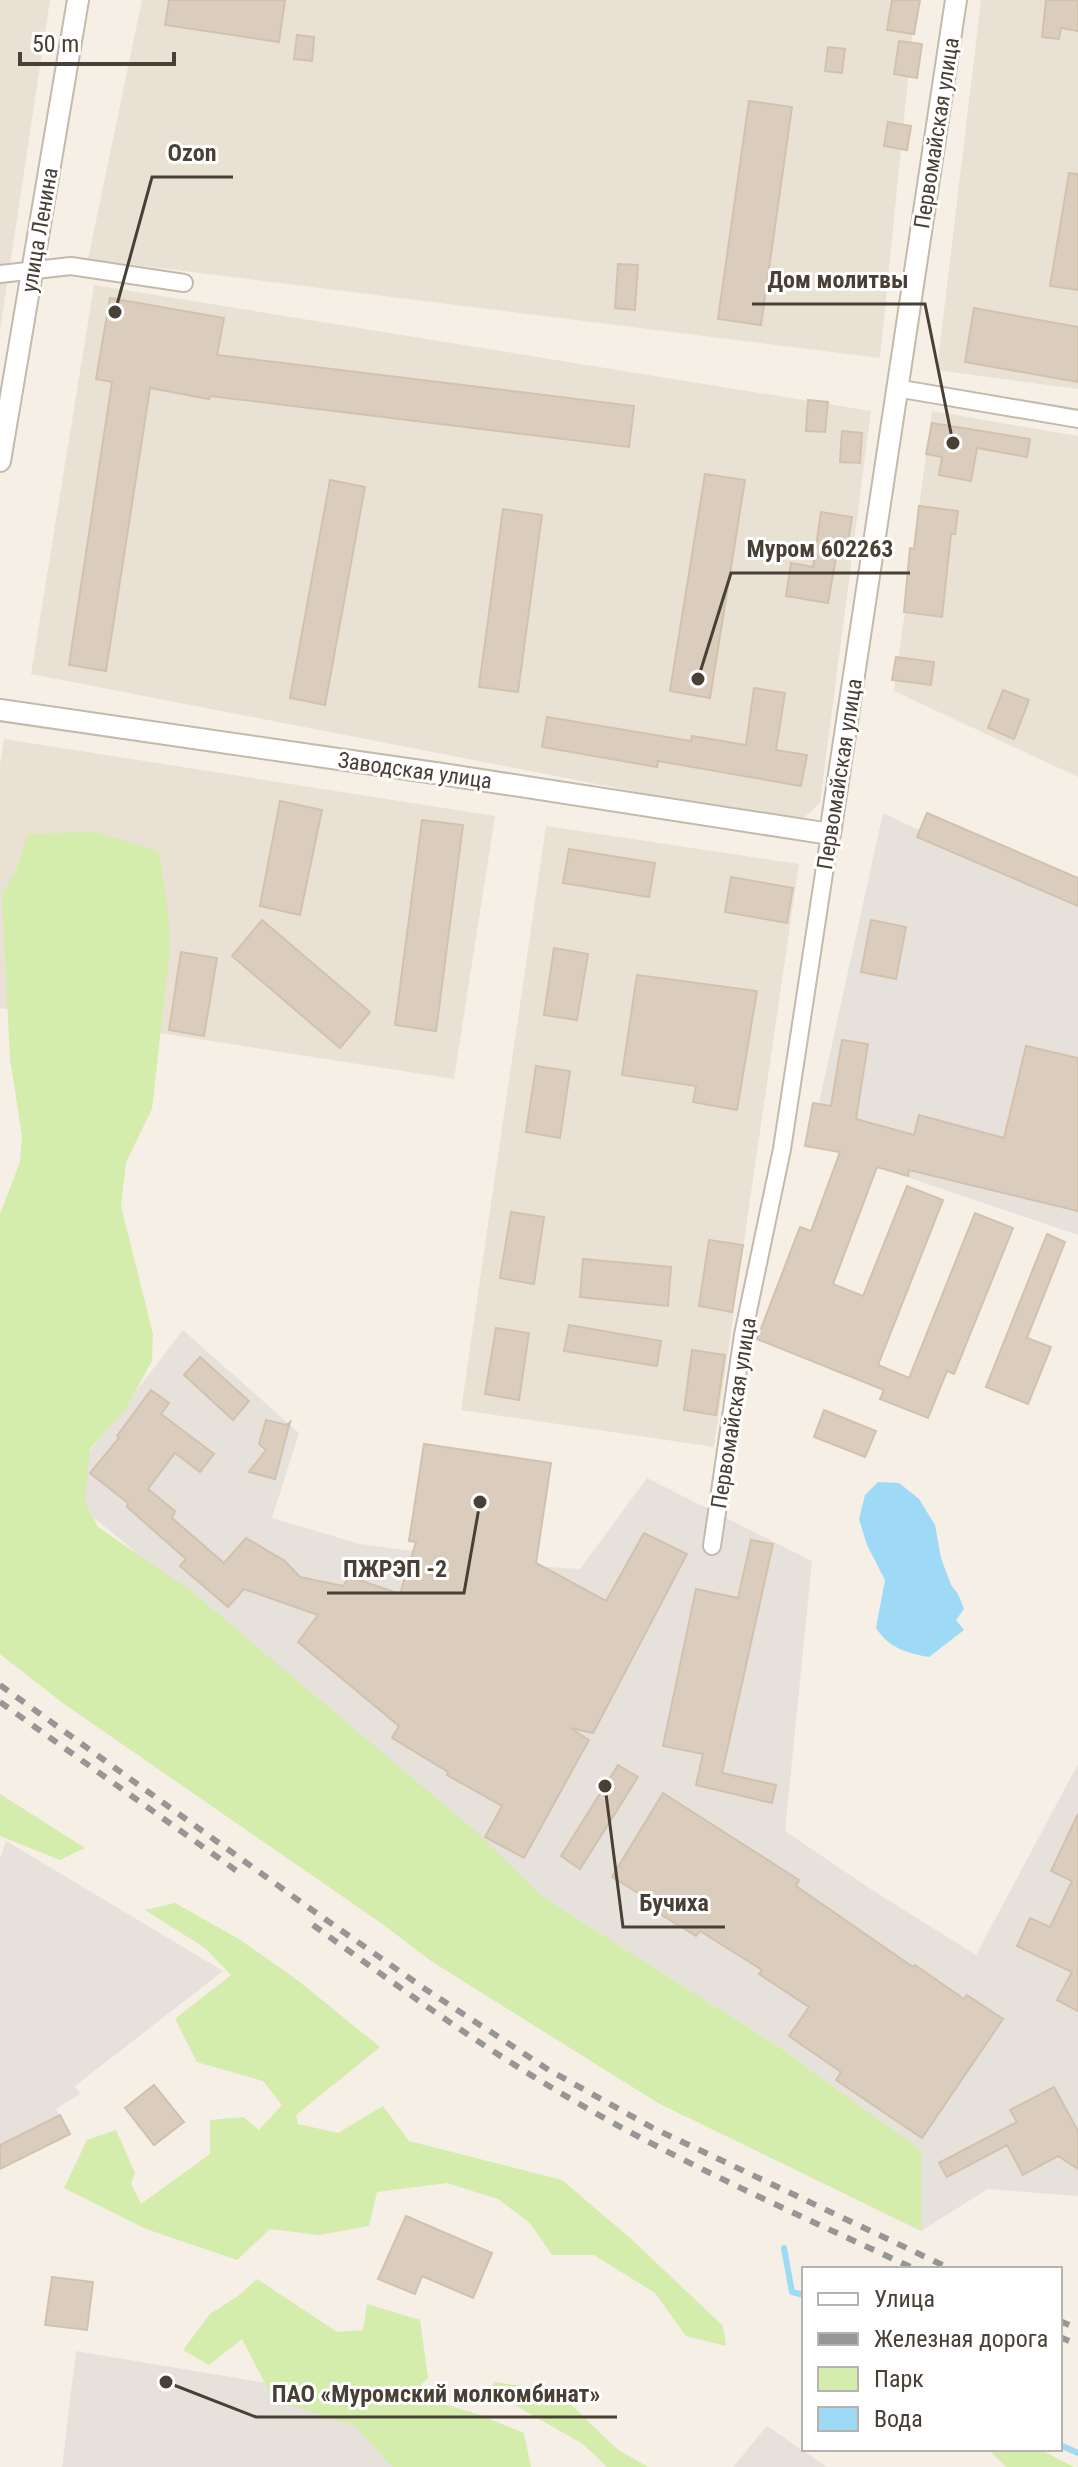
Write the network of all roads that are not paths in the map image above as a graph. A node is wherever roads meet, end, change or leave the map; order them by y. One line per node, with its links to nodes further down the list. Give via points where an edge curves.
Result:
1 (78, 0): 3 (street, улица Ленина)
2 (956, 0): 6 (street, Первомайская улица)
3 (32, 270): 4 (street); 5 (street, via 71,266); 8 (street, улица Ленина)
4 (0, 274)
5 (184, 283)
6 (896, 388): 7 (street); 10 (street, Первомайская улица)
7 (1078, 419)
8 (0, 461)
9 (0, 710): 10 (street, Заводская улица)
10 (830, 834): 11 (street, Первомайская улица, via 782,1149 743,1335)
11 (712, 1546)

